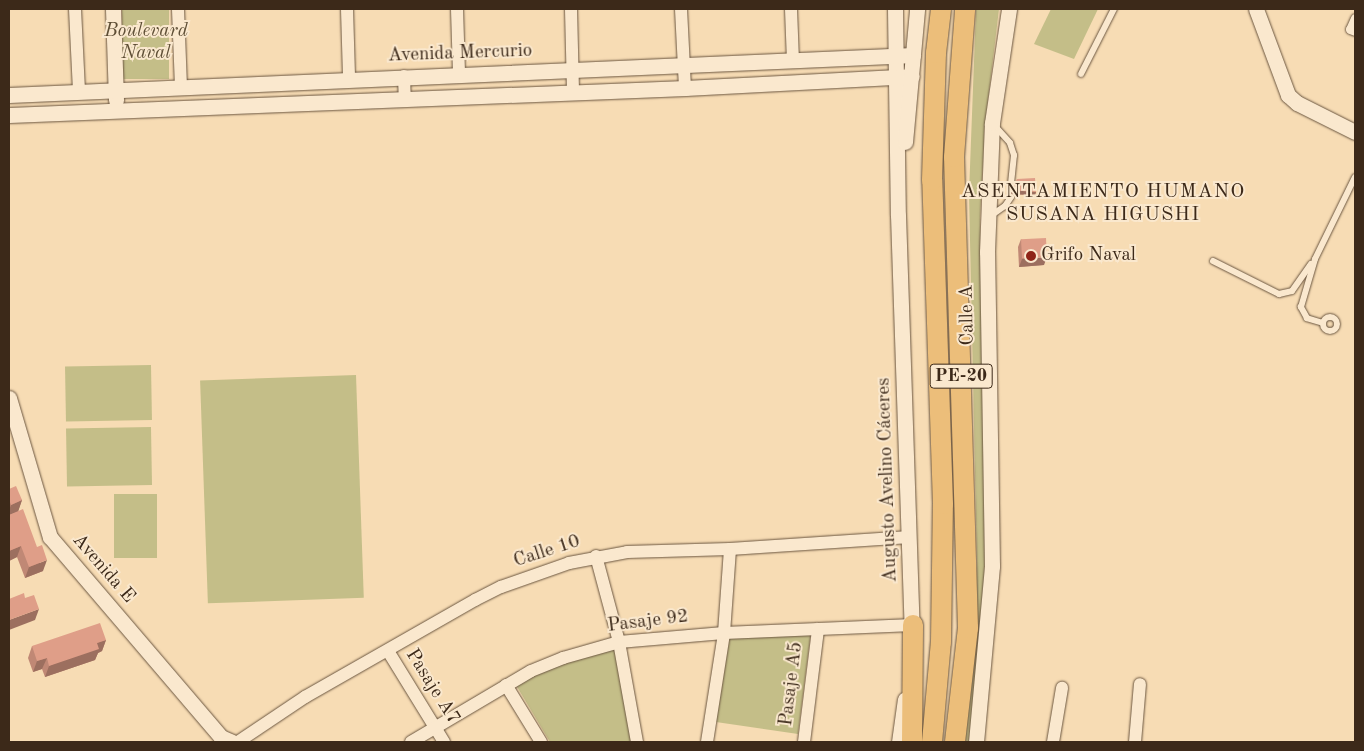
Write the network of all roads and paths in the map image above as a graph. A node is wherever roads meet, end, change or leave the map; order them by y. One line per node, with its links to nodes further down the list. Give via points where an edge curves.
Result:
1 (75, 9): 31 (street)
2 (113, 9): 30 (street)
3 (178, 9): 28 (street)
4 (347, 9): 27 (street)
5 (457, 9): 23 (street)
6 (571, 9): 22 (street)
7 (681, 9): 21 (street)
8 (791, 9): 20 (street)
9 (895, 9): 18 (street, Augusto Avelino Cáceres)
10 (917, 9): 19 (street, Augusto Avelino Cáceres)
11 (940, 9): 69 (highway, PE-20, via 932,180 943,504 941,642)
12 (965, 9): 70 (highway, PE-20, via 954,156 968,628)
13 (1010, 9): 37 (street, Calle A)
14 (1114, 9): 24 (lane)
15 (1256, 9): 38 (street, via 1288,95 1297,103)
16 (1355, 18): 17 (street)
17 (1353, 30)
18 (897, 55): 19 (street, Avenida Mercurio); 20 (street, Avenida Mercurio); 26 (street, Augusto Avelino Cáceres)
19 (913, 55): 26 (street, Augusto Avelino Cáceres)
20 (794, 61): 21 (street, Avenida Mercurio)
21 (684, 67): 22 (street, Avenida Mercurio); 29 (street)
22 (572, 70): 23 (street, Avenida Mercurio); 32 (street)
23 (459, 73): 25 (street, Avenida Mercurio)
24 (1081, 74)
25 (404, 76): 27 (street, Avenida Mercurio); 34 (street)
26 (904, 76): 29 (street); 47 (street, Augusto Avelino Cáceres, via 898,215)
27 (349, 78): 28 (street, Avenida Mercurio)
28 (181, 86): 30 (street, Avenida Mercurio)
29 (685, 88): 32 (street)
30 (116, 90): 31 (street, Avenida Mercurio); 35 (street)
31 (79, 91): 33 (street, Avenida Mercurio)
32 (573, 91): 34 (street)
33 (9, 95)
34 (405, 100): 35 (street)
35 (117, 111): 36 (street)
36 (9, 115)
37 (992, 123): 40 (lane, via 1010,143 1014,155); 42 (street, Calle A)
38 (1355, 132)
39 (1355, 177): 43 (lane)
40 (1011, 183)
41 (1010, 197): 42 (lane, via 1005,206)
42 (988, 218): 71 (street, Calle A, via 992,566)
43 (1315, 259): 44 (lane, via 1292,291 1285,294); 45 (lane, via 1302,307 1307,318)
44 (1213, 261)
45 (1323, 323)
46 (9, 398): 59 (street, Avenida E, via 50,537)
47 (910, 537): 48 (street, Calle 10); 50 (street, Augusto Avelino Cáceres)
48 (730, 550): 49 (street, Calle 10); 52 (street)
49 (596, 556): 53 (street); 54 (street, Calle 10, via 501,587)
50 (913, 625): 51 (street, Pasaje 92); 67 (street, Augusto Avelino Cáceres); 68 (highway)
51 (818, 629): 52 (street, Pasaje 92); 66 (street, Pasaje A5)
52 (724, 633): 53 (street, Pasaje 92); 65 (street)
53 (619, 642): 55 (street, Pasaje 92, via 563,658); 64 (street)
54 (388, 651): 58 (street, Pasaje A7); 60 (street, Calle 10, via 305,697)
55 (506, 684): 58 (street, Pasaje 92); 63 (street)
56 (1140, 684): 73 (street)
57 (1062, 688): 72 (street)
58 (435, 727): 61 (street, Pasaje 92); 62 (street, Pasaje A7)
59 (225, 740)
60 (238, 742)
61 (411, 742)
62 (444, 742)
63 (541, 742)
64 (637, 742)
65 (707, 742)
66 (804, 742)
67 (899, 742)
68 (912, 742)
69 (932, 742)
70 (955, 742)
71 (976, 742)
72 (1053, 742)
73 (1135, 742)

